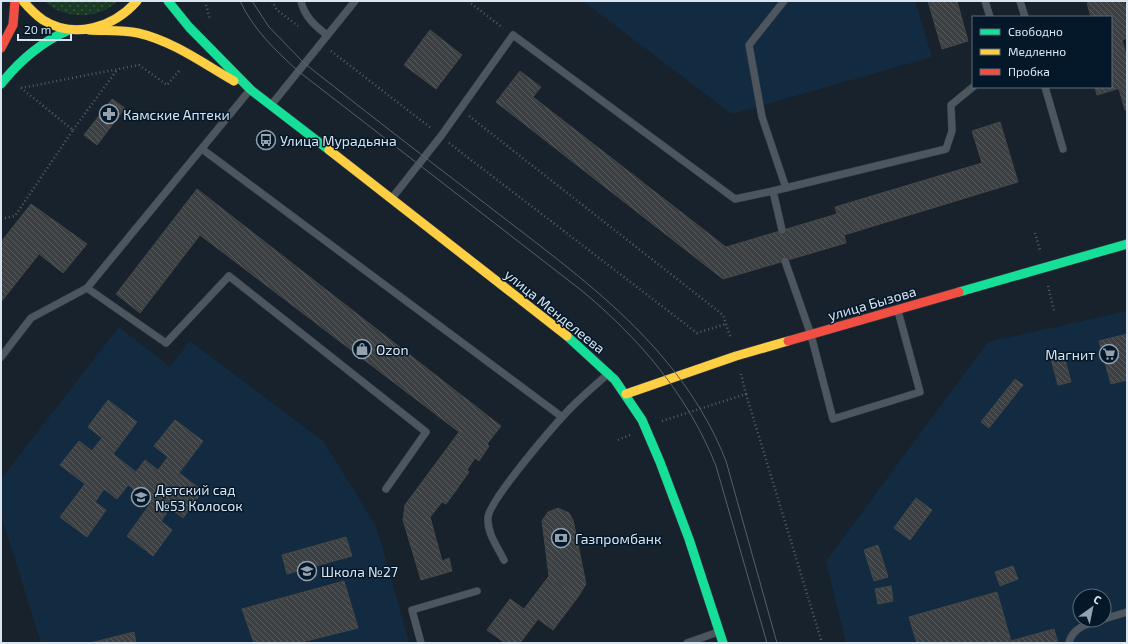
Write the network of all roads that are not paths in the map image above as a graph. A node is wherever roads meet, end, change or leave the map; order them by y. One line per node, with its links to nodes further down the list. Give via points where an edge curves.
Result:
1 (15, 1): 15 (main road, via 12,25)
2 (23, 1): 12 (main road, via 35,14 51,24)
3 (137, 1): 13 (main road, via 119,19)
4 (168, 1): 19 (main road, улица Менделеева)
5 (301, 1): 14 (lane, via 302,8)
6 (355, 1): 14 (lane)
7 (784, 1): 23 (lane, via 749,45 762,117)
8 (985, 1): 10 (lane)
9 (1020, 1): 11 (lane)
10 (990, 16)
11 (1025, 16)
12 (69, 30): 13 (main road); 16 (main road, via 53,36 28,53)
13 (90, 30): 19 (main road, улица Менделеева, via 126,31 144,35)
14 (326, 35): 20 (lane)
15 (1, 48)
16 (1, 84)
17 (972, 88): 23 (lane, via 951,105 952,131 946,149)
18 (1045, 88): 22 (lane)
19 (251, 90): 20 (main road, улица Менделеева); 21 (lane)
20 (270, 105): 25 (main road, улица Менделеева)
21 (202, 149): 29 (lane); 35 (lane)
22 (1063, 149)
23 (786, 188): 24 (lane)
24 (773, 191): 25 (lane, via 735,199 513,35 441,136); 26 (lane)
25 (391, 200): 33 (main road, улица Менделеева, via 575,342)
26 (782, 230)
27 (1127, 244): 30 (main road, улица Бызова)
28 (785, 261): 31 (lane)
29 (88, 288): 32 (lane, via 31,318); 36 (lane, via 166,343 230,276 426,432)
30 (898, 310): 31 (main road, улица Бызова); 31 (lane, via 920,392 833,419)
31 (811, 335): 34 (main road, улица Бызова, via 736,356)
32 (1, 357)
33 (609, 373): 34 (main road, улица Менделеева); 35 (lane)
34 (626, 394): 42 (main road, улица Менделеева, via 647,428)
35 (562, 418): 37 (lane, via 519,469 496,500 488,516 489,533)
36 (386, 489)
37 (504, 560)
38 (477, 591): 43 (lane, via 412,610)
39 (1127, 612): 40 (lane)
40 (1112, 617)
41 (1079, 628): 46 (lane)
42 (720, 632): 44 (lane); 45 (main road, улица Менделеева)
43 (421, 643)
44 (687, 643)
45 (723, 643)
46 (1069, 643)

